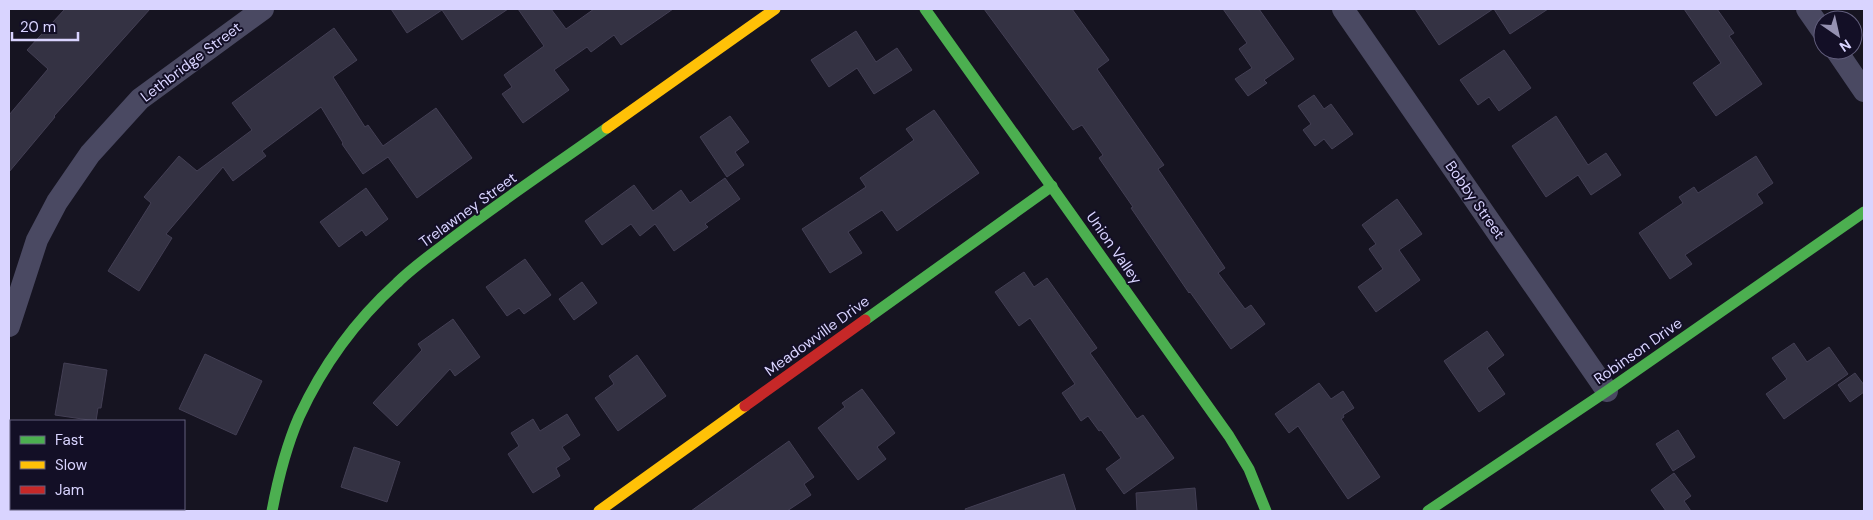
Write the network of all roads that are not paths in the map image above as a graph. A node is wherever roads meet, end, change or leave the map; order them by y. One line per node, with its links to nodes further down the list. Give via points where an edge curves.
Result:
1 (263, 9): 9 (street, Lethbridge Street, via 140,99 90,154 57,202 37,240)
2 (774, 9): 11 (street, Trelawney Street, via 446,242 394,285 357,324 330,360 306,401 277,482)
3 (925, 9): 7 (street, Union Valley)
4 (1343, 9): 10 (street, Bobby Street)
5 (1843, 60): 6 (street)
6 (1864, 91)
7 (1052, 186): 12 (street, Meadowville Drive); 13 (street, Union Valley, via 1229,436 1249,469)
8 (1864, 212): 10 (street, Robinson Drive)
9 (9, 326)
10 (1608, 391): 14 (street, Robinson Drive)
11 (272, 511)
12 (599, 511)
13 (1266, 511)
14 (1428, 511)

